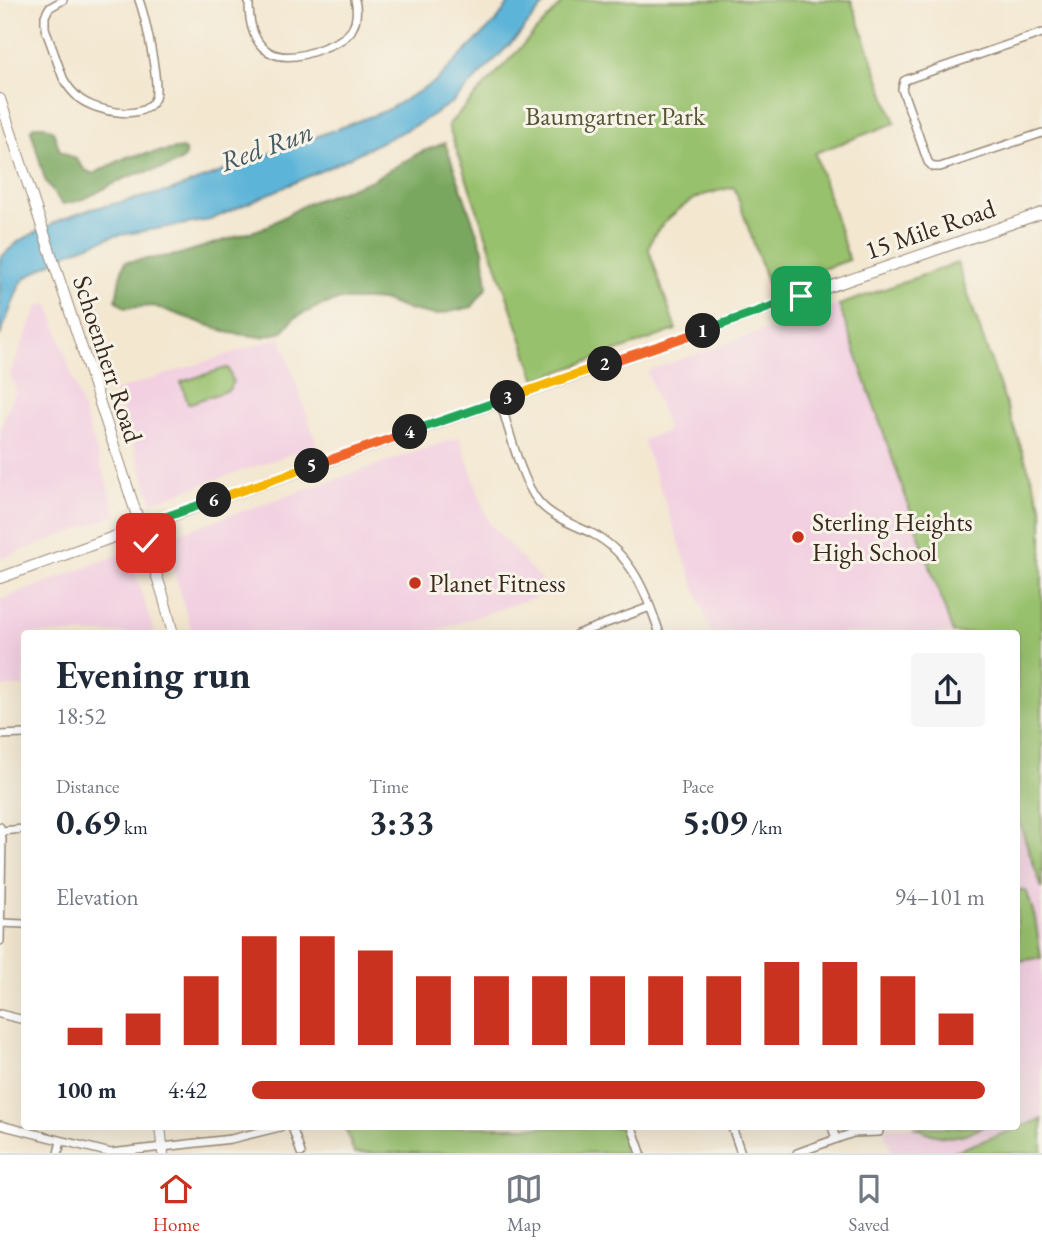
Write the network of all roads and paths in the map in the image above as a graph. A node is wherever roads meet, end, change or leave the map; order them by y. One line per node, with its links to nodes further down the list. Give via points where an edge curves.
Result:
1 (63, 0): 2 (street, via 49,8 44,21 63,78 81,100 119,113 143,109 154,99 156,88)
2 (139, 0)
3 (249, 0): 4 (street, via 255,37 267,51 286,58 303,56 348,35 357,16)
4 (355, 0)
5 (1042, 33): 7 (street, via 908,79 903,85 933,167)
6 (0, 99): 10 (main road, Schoenherr Road)
7 (1042, 133)
8 (1042, 213): 9 (main road, 15 Mile Road)
9 (499, 401): 10 (main road, 15 Mile Road); 12 (street, via 533,494 554,515 613,546 635,572)
10 (140, 526): 11 (main road, 15 Mile Road); 13 (main road, Schoenherr Road)
11 (0, 578)
12 (650, 607): 14 (street); 15 (street)
13 (172, 630)
14 (588, 630)
15 (659, 630)
16 (21, 734): 17 (street)
17 (0, 735)
18 (1, 829): 19 (street); 20 (street)
19 (21, 829)
20 (1, 923): 21 (street); 22 (street)
21 (21, 924)
22 (0, 941)
23 (0, 1014): 24 (street)
24 (21, 1019)
25 (0, 1125): 34 (street)
26 (160, 1130): 35 (main road)
27 (268, 1130): 35 (street)
28 (293, 1130): 37 (street)
29 (633, 1130): 38 (street)
30 (733, 1130): 39 (street)
31 (832, 1130): 33 (street)
32 (879, 1132): 33 (street)
33 (836, 1139): 40 (street)
34 (61, 1141): 35 (street, via 111,1153); 36 (street)
35 (163, 1150)
36 (58, 1153)
37 (301, 1153)
38 (641, 1153)
39 (741, 1153)
40 (797, 1153)

